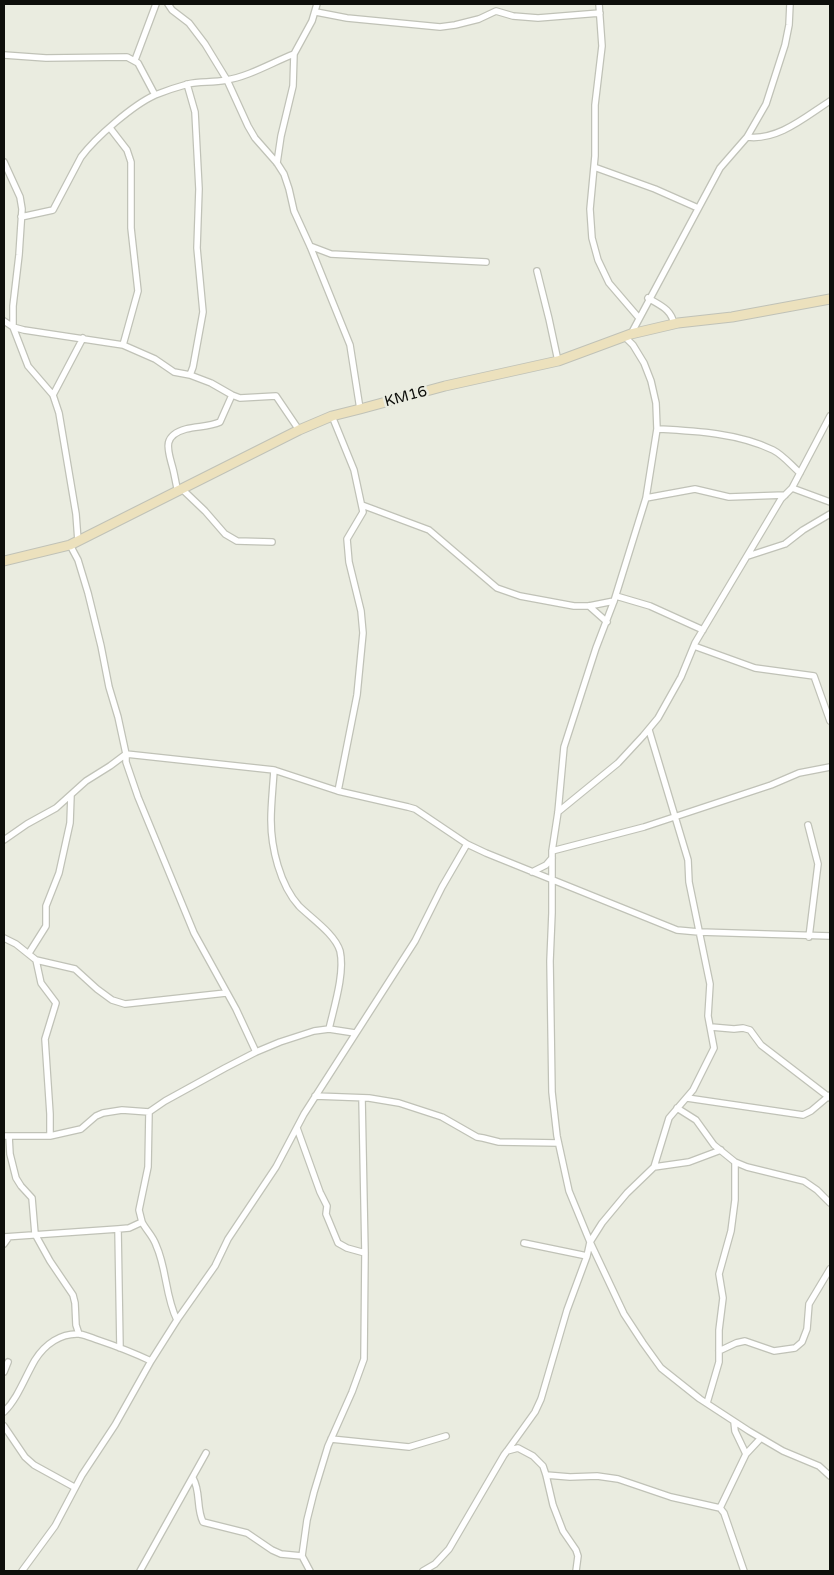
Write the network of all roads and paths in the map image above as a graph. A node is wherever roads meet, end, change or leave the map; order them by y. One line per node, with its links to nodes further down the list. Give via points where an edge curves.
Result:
1 (156, 4): 10 (street)
2 (168, 4): 11 (street, via 206,44)
3 (317, 4): 6 (street)
4 (599, 4): 7 (street)
5 (790, 4): 16 (street, via 785,45 771,90)
6 (316, 12): 7 (street, via 440,27 496,12 538,18); 8 (street)
7 (600, 13): 19 (street, via 602,46 595,104)
8 (294, 54): 11 (street); 18 (street, via 293,86)
9 (4, 55): 10 (street, via 127,57)
10 (134, 60): 13 (street)
11 (227, 80): 12 (street); 18 (street, via 255,138)
12 (187, 84): 13 (street); 35 (street, via 195,112 203,312)
13 (155, 95): 15 (street)
14 (830, 101): 16 (street, via 782,131 766,137)
15 (110, 128): 21 (street, via 81,157 53,210); 33 (street, via 127,150 131,162 131,228 138,291)
16 (747, 137): 20 (street, via 720,168)
17 (4, 162): 21 (street, via 20,197)
18 (278, 163): 22 (street)
19 (594, 167): 20 (street); 27 (street, via 590,219 598,260 609,283)
20 (698, 208): 25 (street)
21 (21, 217): 30 (street)
22 (310, 246): 23 (street, via 331,254); 38 (street, via 350,345)
23 (486, 262)
24 (537, 271): 34 (street)
25 (648, 298): 27 (street); 29 (street, via 672,315)
26 (830, 299): 29 (street, KM16)
27 (639, 318): 31 (street)
28 (5, 323): 30 (street)
29 (674, 324): 31 (street, KM16)
30 (13, 327): 32 (street); 36 (street, via 28,366)
31 (627, 335): 34 (street, KM16); 41 (street, via 651,381)
32 (83, 338): 33 (street); 36 (street)
33 (123, 345): 35 (street, via 155,359 174,372)
34 (558, 361): 38 (street, KM16)
35 (190, 375): 37 (street)
36 (53, 395): 52 (street, via 76,514)
37 (232, 395): 42 (street, via 248,398 276,396); 45 (street, via 220,422 186,429 173,434 169,440 168,456)
38 (360, 408): 39 (street, KM16)
39 (332, 416): 42 (street, KM16); 49 (street, via 354,470)
40 (830, 416): 43 (street)
41 (657, 429): 43 (street, via 712,433 774,450); 47 (street)
42 (299, 430): 45 (street, KM16)
43 (800, 473): 44 (street)
44 (792, 488): 46 (street); 48 (street)
45 (180, 491): 51 (street, via 237,542); 52 (street, KM16)
46 (785, 495): 47 (street, via 729,497 695,489); 53 (street)
47 (646, 498): 55 (street)
48 (830, 502)
49 (362, 505): 56 (street, via 429,530 497,588 532,599); 65 (street, via 361,517 347,539 361,611 362,659)
50 (830, 514): 53 (street, via 785,544)
51 (272, 542)
52 (74, 543): 54 (street, KM16); 62 (street, via 102,646)
53 (748, 556): 58 (street)
54 (4, 561)
55 (615, 599): 56 (street); 57 (street); 58 (street, via 650,606)
56 (589, 606): 57 (street)
57 (606, 622): 67 (street, via 564,747)
58 (703, 630): 59 (street)
59 (694, 646): 60 (street, via 755,668 814,676); 61 (street, via 681,677)
60 (830, 721)
61 (649, 730): 67 (street, via 618,763); 68 (street)
62 (126, 754): 64 (street); 66 (street); 81 (street, via 138,797 183,907)
63 (830, 767): 68 (street, via 799,773)
64 (274, 770): 65 (street); 83 (street, via 273,844 286,886 298,904 330,935 340,951 341,965)
65 (338, 791): 71 (street, via 415,809)
66 (71, 795): 70 (street); 79 (street, via 70,822 59,873 46,906 46,926)
67 (558, 812): 72 (street)
68 (674, 817): 72 (street); 75 (street, via 686,850)
69 (808, 825): 76 (street, via 818,864)
70 (4, 840)
71 (467, 844): 73 (street); 84 (street, via 415,941)
72 (552, 854): 73 (street, via 546,865); 74 (street)
73 (532, 872): 74 (street)
74 (551, 879): 75 (street, via 677,930); 95 (street, via 552,1084)
75 (699, 932): 76 (street); 82 (street, via 710,984 708,1016)
76 (809, 936): 77 (street)
77 (830, 936)
78 (4, 938): 79 (street)
79 (29, 953): 80 (street)
80 (36, 960): 81 (street, via 75,969 112,1000 125,1004); 94 (street, via 41,983 56,1003 44,1039)
81 (226, 993): 85 (street)
82 (711, 1027): 87 (street, via 750,1030 760,1045); 89 (street, via 714,1048)
83 (329, 1030): 84 (street); 85 (street, via 314,1031)
84 (355, 1033): 86 (street)
85 (256, 1052): 91 (street)
86 (315, 1096): 88 (street); 92 (street)
87 (830, 1097): 89 (street, via 802,1115)
88 (362, 1098): 95 (street, via 400,1103 442,1117 477,1136 500,1142); 107 (street)
89 (687, 1098): 90 (street)
90 (678, 1108): 96 (street, via 696,1120 708,1139); 98 (street, via 669,1118)
91 (149, 1112): 94 (street, via 122,1110 103,1113 81,1129); 100 (street, via 148,1167 139,1210)
92 (297, 1128): 107 (street, via 338,1243); 110 (street, via 276,1167 228,1239 215,1266)
93 (7, 1136): 94 (street); 102 (street, via 16,1178 32,1198)
94 (50, 1136)
95 (558, 1143): 104 (street, via 569,1191)
96 (721, 1150): 97 (street); 98 (street, via 689,1162)
97 (735, 1162): 99 (street, via 804,1182 818,1190); 113 (street, via 731,1231 720,1274 723,1298)
98 (654, 1167): 104 (street, via 627,1193)
99 (830, 1204)
100 (142, 1222): 101 (street); 110 (street, via 156,1245 170,1306)
101 (118, 1229): 102 (street); 112 (street)
102 (35, 1234): 103 (street); 111 (street, via 73,1295)
103 (6, 1237): 106 (street)
104 (590, 1242): 108 (street); 117 (street, via 624,1314 655,1360 673,1378)
105 (524, 1243): 108 (street)
106 (4, 1244)
107 (365, 1253): 122 (street, via 364,1359)
108 (587, 1256): 124 (street, via 541,1398)
109 (830, 1269): 113 (street, via 809,1304 807,1329 796,1348 774,1351 745,1342)
110 (177, 1320): 114 (street)
111 (78, 1334): 112 (street); 118 (street, via 58,1338 46,1346)
112 (120, 1348): 114 (street)
113 (718, 1351): 117 (street, via 719,1362)
114 (152, 1361): 132 (street)
115 (8, 1362): 116 (street)
116 (4, 1372)
117 (707, 1402): 119 (street)
118 (4, 1412)
119 (734, 1422): 123 (street); 126 (street)
120 (4, 1426): 132 (street, via 25,1457)
121 (446, 1436): 122 (street, via 409,1448)
122 (330, 1439): 134 (street, via 307,1520)
123 (760, 1439): 126 (street); 127 (street)
124 (508, 1451): 129 (street, via 524,1450 543,1466); 138 (street, via 442,1559)
125 (206, 1454): 131 (street)
126 (746, 1454): 133 (street)
127 (819, 1466): 128 (street); 130 (street)
128 (830, 1469)
129 (546, 1475): 133 (street, via 618,1480); 139 (street, via 563,1531 578,1556)
130 (830, 1476)
131 (193, 1478): 134 (street, via 203,1522 247,1533 281,1554); 136 (street)
132 (74, 1487): 135 (street, via 55,1526)
133 (720, 1508): 140 (street)
134 (302, 1556): 137 (street)
135 (22, 1571)
136 (140, 1571)
137 (310, 1571)
138 (423, 1571)
139 (576, 1571)
140 (744, 1571)

